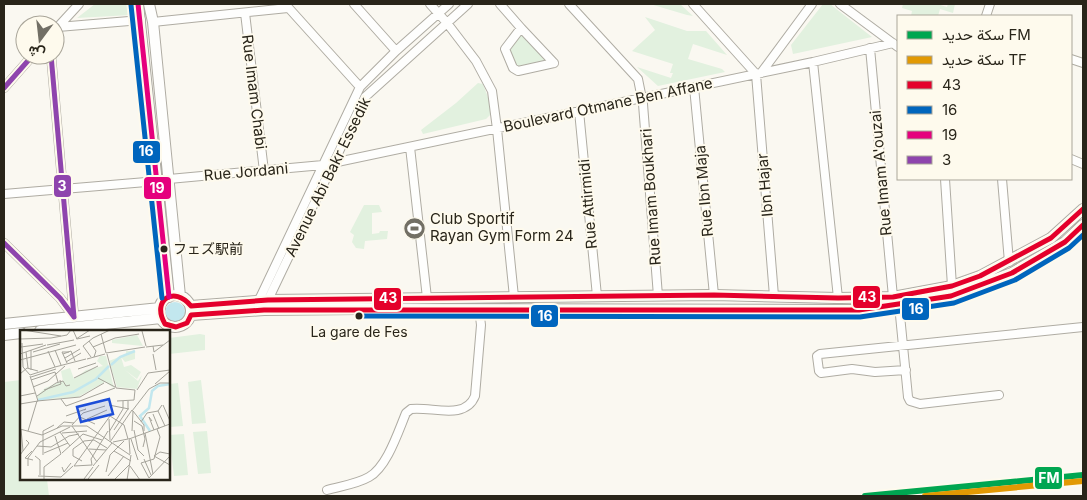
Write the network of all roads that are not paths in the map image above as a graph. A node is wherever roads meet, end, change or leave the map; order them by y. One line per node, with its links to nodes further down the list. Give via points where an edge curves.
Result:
1 (79, 4): 16 (street)
2 (138, 4): 17 (street)
3 (149, 4): 18 (street)
4 (354, 4): 24 (street)
5 (430, 4): 15 (street)
6 (449, 4): 15 (street, Avenue Abi Bakr Essedik)
7 (468, 4): 19 (street, Avenue Abi Bakr Essedik)
8 (500, 4): 21 (street)
9 (569, 4): 32 (street, Rue Imam Boukhari, via 638,79)
10 (693, 4): 28 (street)
11 (812, 4): 28 (street)
12 (840, 4): 22 (street)
13 (286, 6): 14 (street); 29 (street)
14 (245, 13): 18 (street); 38 (street, Rue Imam Chabi)
15 (438, 13): 19 (street); 24 (street, Avenue Abi Bakr Essedik)
16 (65, 19)
17 (141, 20): 20 (street); 42 (street)
18 (153, 22): 39 (street)
19 (447, 23): 34 (street, via 476,61 492,91); 36 (street, Avenue Abi Bakr Essedik, via 365,97)
20 (65, 28)
21 (520, 28): 21 (street, via 505,49 513,68 518,71 554,63)
22 (895, 45): 23 (street, Boulevard Otmane Ben Affane)
23 (870, 48): 25 (street, Boulevard Otmane Ben Affane); 60 (street, Rue Imam A'ouzai)
24 (396, 51): 29 (street, Avenue Abi Bakr Essedik)
25 (813, 62): 28 (street, Boulevard Otmane Ben Affane); 58 (street)
26 (24, 65): 31 (street)
27 (52, 65): 43 (street)
28 (758, 73): 30 (street, Boulevard Otmane Ben Affane); 54 (street, Ibn Hajar)
29 (360, 86): 37 (street, Avenue Abi Bakr Essedik)
30 (694, 87): 32 (street, Boulevard Otmane Ben Affane); 50 (street, Rue Ibn Maja)
31 (4, 88)
32 (643, 98): 33 (street, Boulevard Otmane Ben Affane); 53 (street, Rue Imam Boukhari)
33 (580, 111): 34 (street, Boulevard Otmane Ben Affane); 52 (street, Rue Attirmidi)
34 (497, 128): 35 (street, Boulevard Otmane Ben Affane); 56 (street)
35 (410, 147): 36 (street, Boulevard Otmane Ben Affane); 57 (street)
36 (333, 163): 37 (street, Boulevard Otmane Ben Affane); 59 (street, Avenue Abi Bakr Essedik)
37 (323, 165): 38 (street, Rue Jordani); 59 (street, Avenue Abi Bakr Essedik)
38 (264, 170): 39 (street, Rue Jordani)
39 (169, 180): 51 (street)
40 (945, 180): 49 (street)
41 (1002, 180): 48 (street)
42 (158, 181): 43 (street); 55 (street)
43 (63, 190): 44 (street); 64 (street)
44 (4, 194)
45 (1083, 210): 48 (street, via 1051,238)
46 (1083, 225): 60 (street, via 1064,242 1012,273 952,296)
47 (4, 243): 64 (street, via 60,298)
48 (1009, 262): 49 (street)
49 (952, 286): 60 (street)
50 (714, 295): 53 (street); 54 (street)
51 (180, 296): 55 (street); 62 (street)
52 (597, 296): 53 (street); 56 (street)
53 (658, 296)
54 (774, 296): 58 (street)
55 (169, 297): 63 (street, via 161,304)
56 (514, 297): 57 (street)
57 (427, 298): 59 (street)
58 (838, 298): 60 (street)
59 (264, 300): 62 (street)
60 (896, 301): 61 (street, via 859,310); 70 (street, Rue Imam A'ouzai)
61 (479, 309): 62 (street); 73 (street, via 481,325 473,401 452,411 411,409 406,413 381,468 359,482)
62 (191, 311): 63 (street, via 187,323 176,328 165,324)
63 (160, 313): 64 (street); 67 (street)
64 (74, 317): 65 (street)
65 (4, 324)
66 (1083, 326): 70 (street)
67 (47, 330)
68 (20, 333): 69 (street)
69 (4, 335)
70 (903, 345): 71 (street, Rue Imam A'ouzai); 71 (street, via 820,354 817,358 818,371)
71 (906, 370): 72 (street, Rue Imam A'ouzai, via 908,397 912,403)
72 (999, 395)
73 (327, 490)

